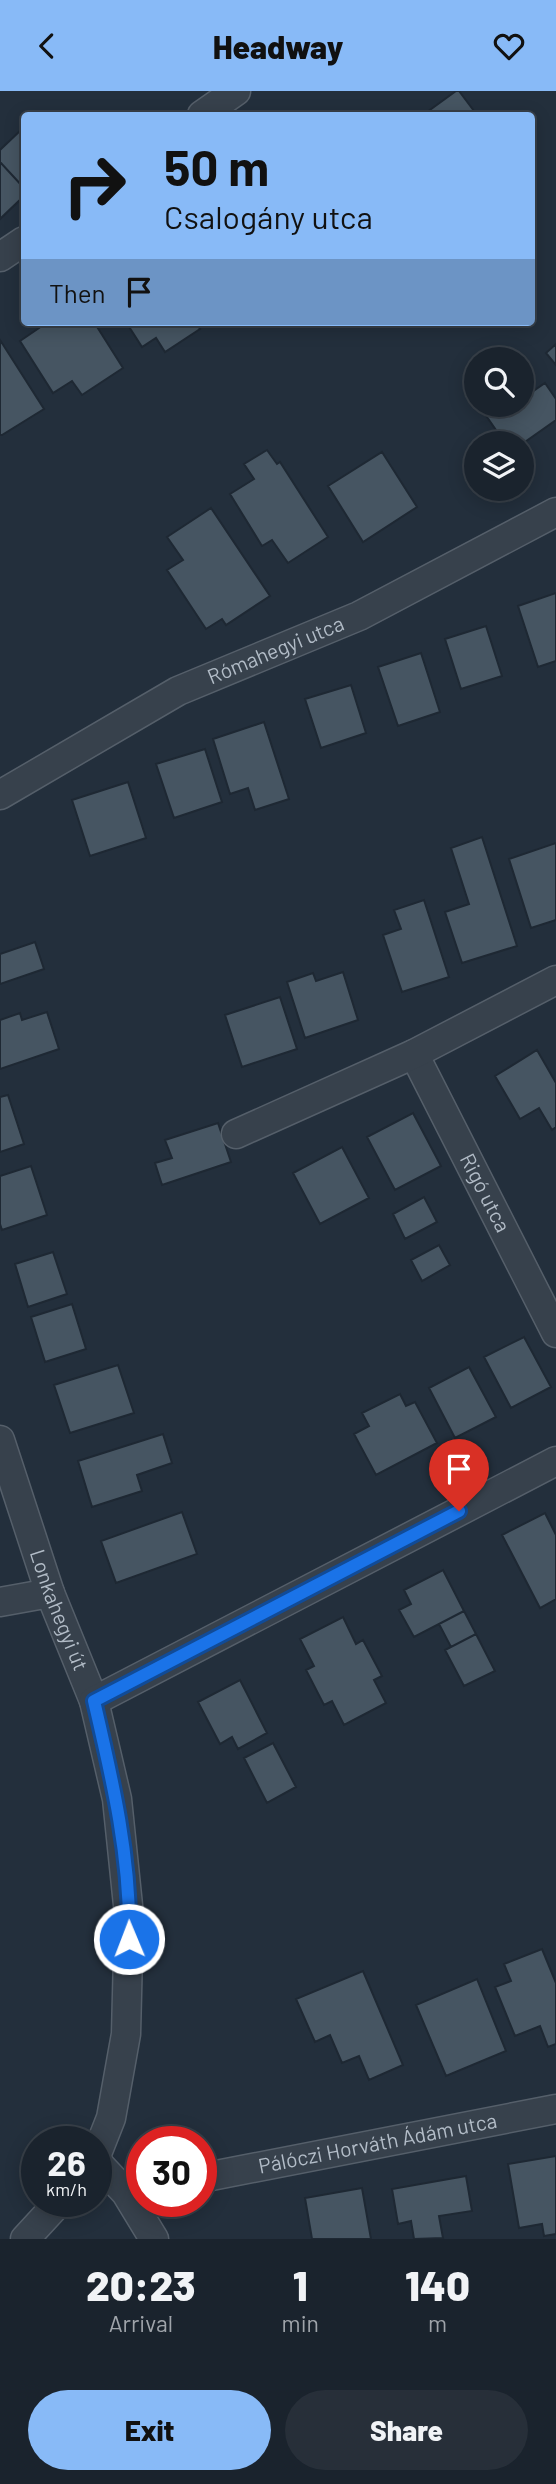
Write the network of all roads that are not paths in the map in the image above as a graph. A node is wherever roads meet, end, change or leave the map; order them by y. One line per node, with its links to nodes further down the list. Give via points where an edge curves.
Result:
1 (236, 91): 2 (street)
2 (206, 112)
3 (21, 243): 4 (street)
4 (0, 257)
5 (556, 512): 6 (street, Rómahegyi utca, via 359,616 178,691)
6 (0, 795)
7 (556, 980): 8 (street)
8 (414, 1054): 9 (street); 10 (street, Rigó utca)
9 (236, 1134)
10 (556, 1332)
11 (0, 1440): 13 (street, Lonkahegyi út)
12 (556, 1461): 15 (street)
13 (50, 1593): 14 (street); 15 (street, Lonkahegyi út)
14 (0, 1602)
15 (94, 1701): 17 (street, Lonkahegyi út, via 117,1799 130,1915 126,2034)
16 (556, 2109): 19 (street, Pálóczi Horváth Ádám utca)
17 (108, 2126)
18 (112, 2174): 20 (street)
19 (217, 2175)
20 (126, 2185)
21 (45, 2217): 23 (street)
22 (145, 2217): 24 (street)
23 (25, 2239)
24 (154, 2239)

